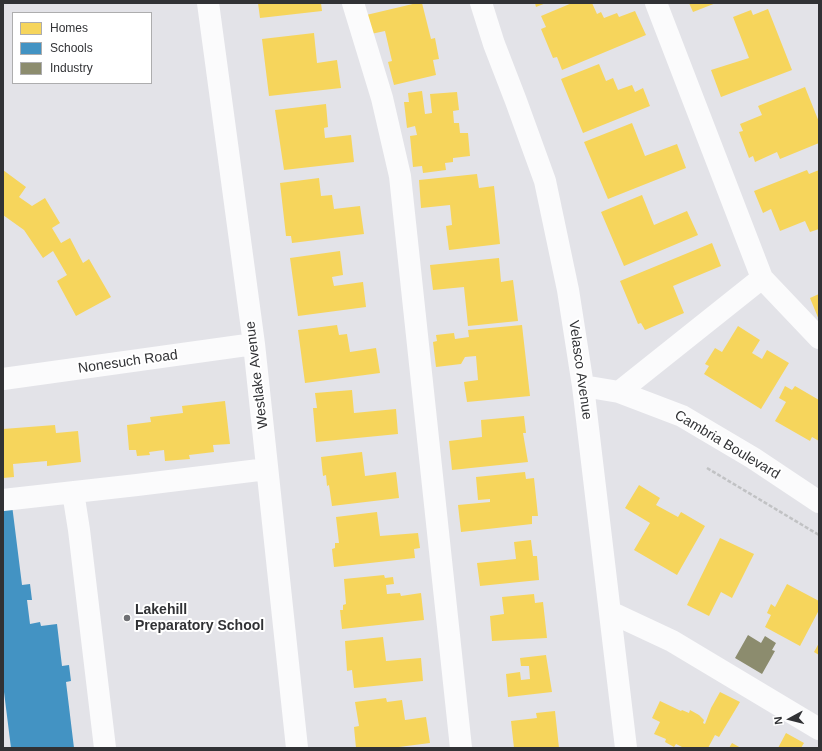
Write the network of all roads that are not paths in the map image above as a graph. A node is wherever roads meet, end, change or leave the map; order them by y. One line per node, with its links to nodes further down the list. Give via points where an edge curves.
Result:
1 (208, 3): 7 (street, Westlake Avenue)
2 (353, 3): 19 (street, via 382,98 400,176)
3 (481, 3): 9 (street, Velasco Avenue, via 545,181 568,290)
4 (656, 3): 5 (street)
5 (762, 278): 6 (street); 10 (street)
6 (819, 338)
7 (254, 344): 8 (street, Nonesuch Road); 11 (street, Westlake Avenue)
8 (3, 379)
9 (583, 386): 10 (street, Cambria Boulevard); 15 (street, Velasco Avenue)
10 (619, 392): 14 (street, Cambria Boulevard, via 682,416 753,458)
11 (267, 468): 12 (street); 18 (street, Westlake Avenue)
12 (73, 492): 13 (street); 17 (street)
13 (3, 500)
14 (819, 502)
15 (610, 612): 16 (street, via 672,640); 20 (street, Velasco Avenue)
16 (819, 729)
17 (105, 748)
18 (297, 748)
19 (461, 748)
20 (626, 748)

